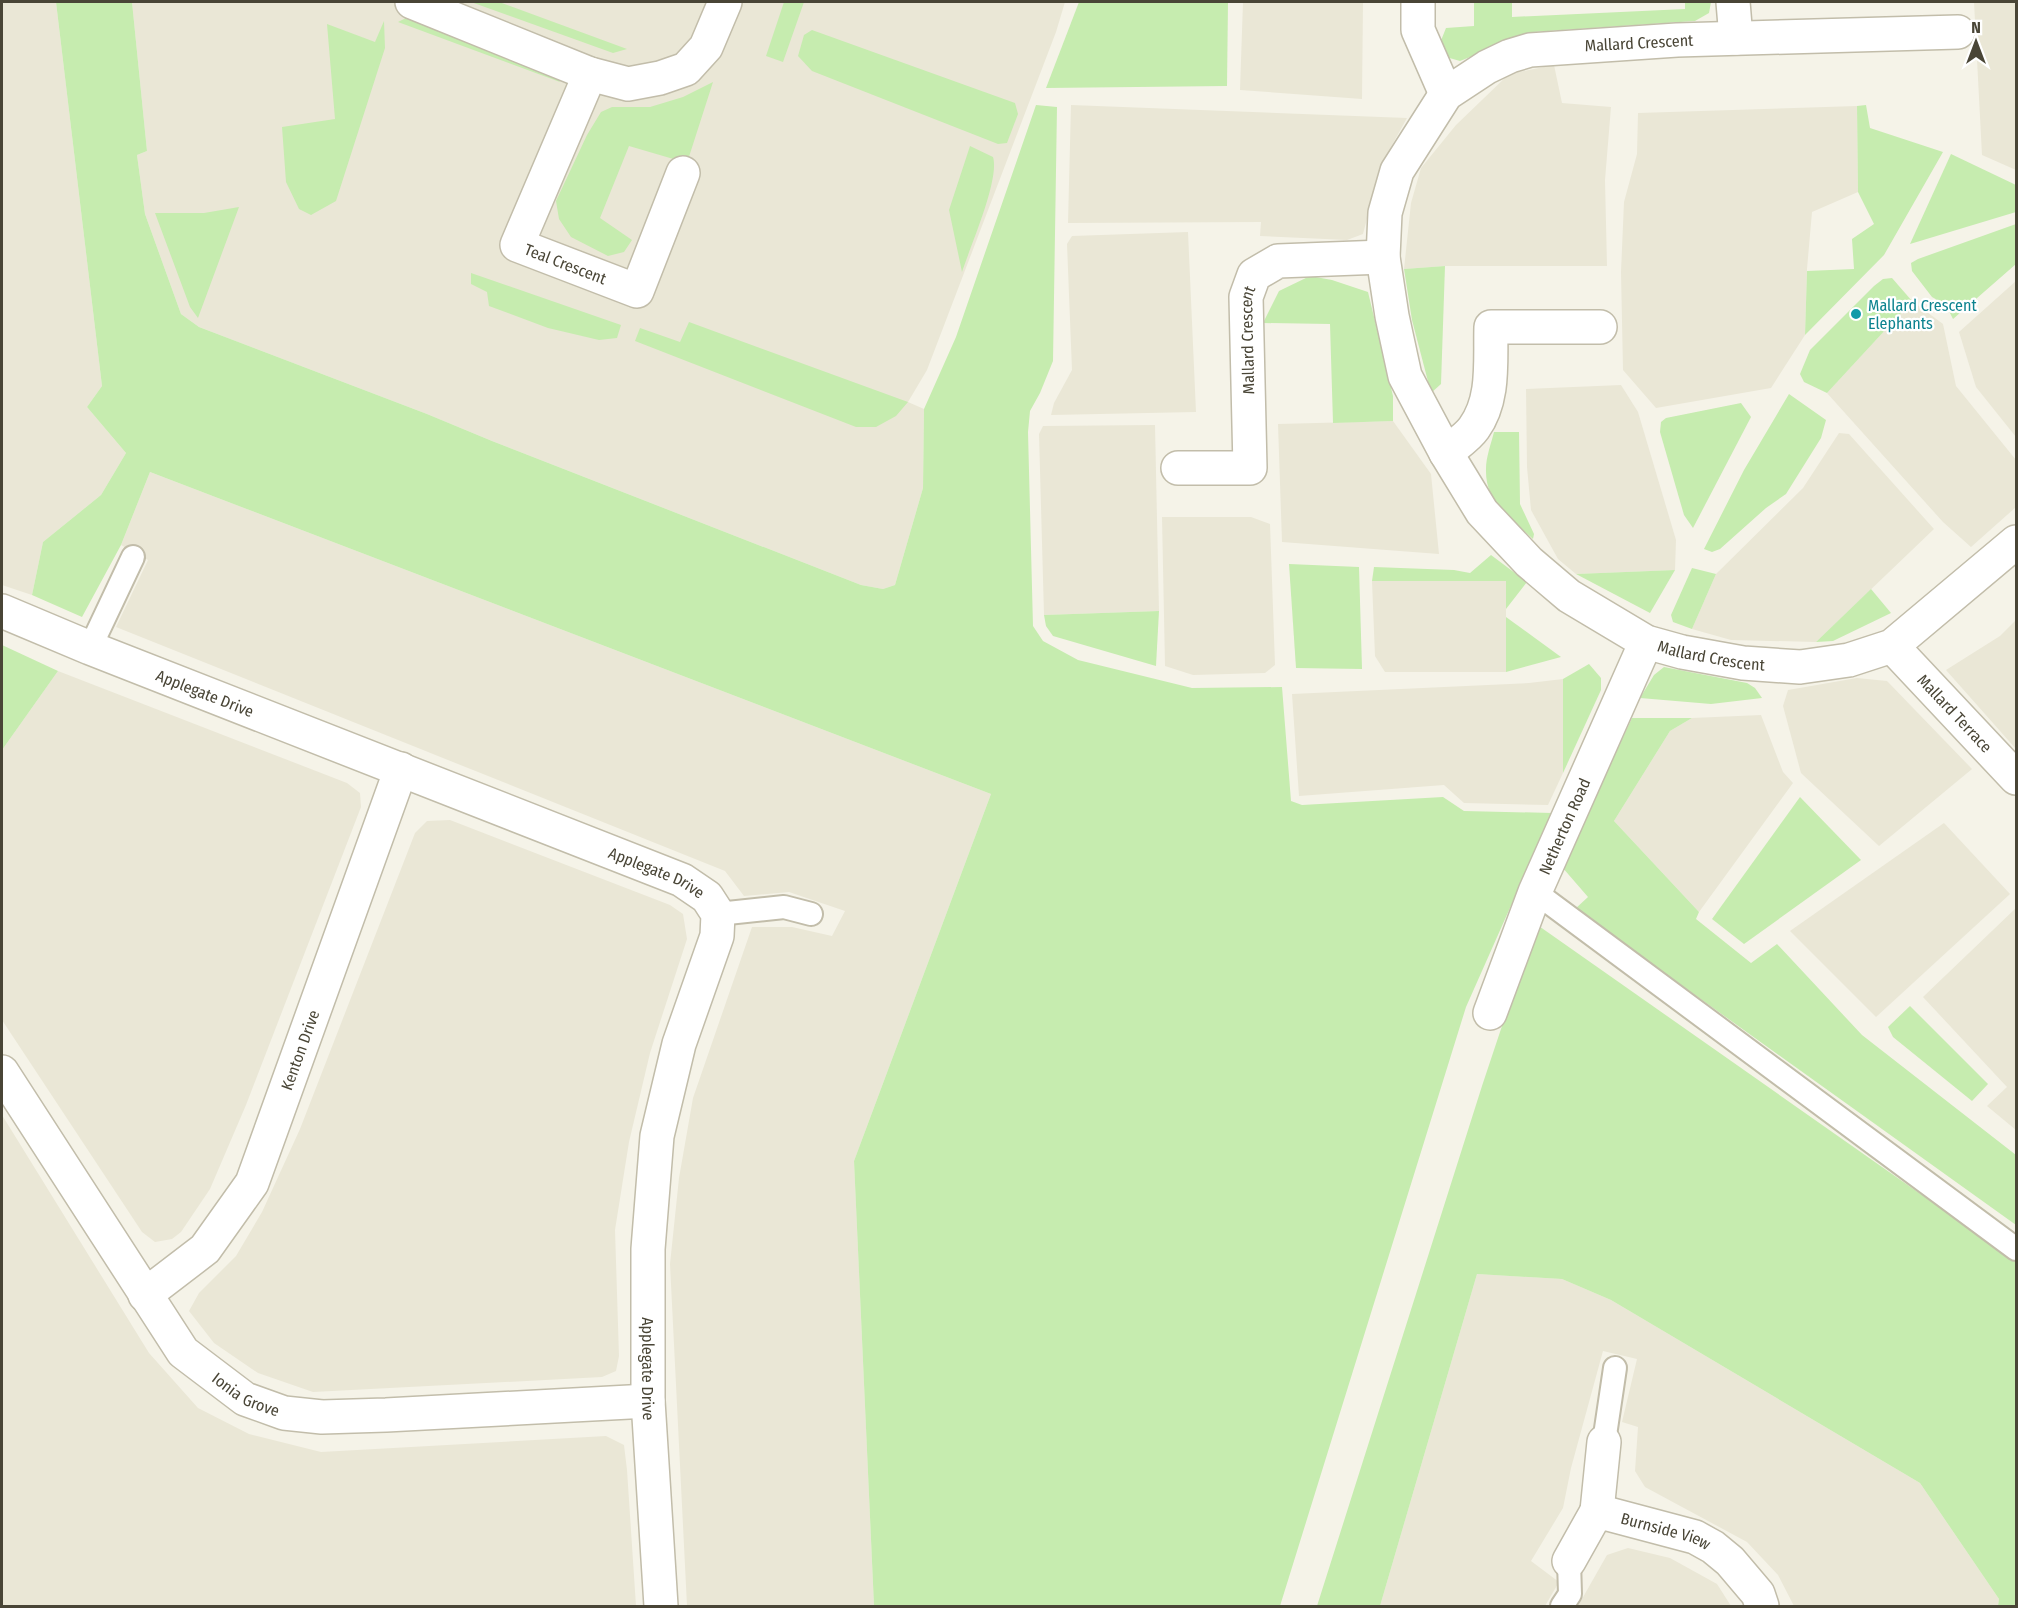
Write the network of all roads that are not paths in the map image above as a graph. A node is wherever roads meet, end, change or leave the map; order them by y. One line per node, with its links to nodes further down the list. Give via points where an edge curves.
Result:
1 (412, 2): 7 (street)
2 (725, 2): 7 (street, via 706,46 686,69 628,84)
3 (1418, 2): 8 (street, via 1418,30)
4 (1733, 2): 6 (street)
5 (1958, 32): 6 (street, Mallard Crescent)
6 (1736, 38): 8 (street, Mallard Crescent, via 1530,50 1487,67)
7 (590, 74): 9 (street, Teal Crescent, via 517,245 637,291)
8 (1446, 94): 10 (street, Mallard Crescent, via 1397,171 1385,213)
9 (683, 173)
10 (1383, 257): 12 (street, Mallard Crescent, via 1405,376); 13 (street, Mallard Crescent, via 1278,261 1254,275 1246,297 1250,468)
11 (1600, 327): 12 (street, via 1491,327 1489,394 1484,410 1474,429)
12 (1446, 453): 17 (street, Mallard Crescent, via 1482,512 1529,562 1569,596)
13 (1178, 468)
14 (2016, 542): 18 (street, Mallard Crescent)
15 (133, 556): 19 (lane)
16 (2, 610): 19 (street, Applegate Drive)
17 (1646, 642): 18 (street, Mallard Crescent, via 1743,663 1800,667 1849,660); 22 (street, Netherton Road)
18 (1892, 646): 21 (street, Mallard Terrace)
19 (90, 648): 20 (street, Applegate Drive)
20 (401, 769): 23 (street, Applegate Drive, via 682,880 707,897); 28 (street, Kenton Drive, via 252,1183 204,1249)
21 (2016, 778)
22 (1535, 892): 25 (street, Netherton Road); 27 (lane)
23 (718, 914): 24 (lane, via 784,907); 30 (street, Applegate Drive, via 717,936 679,1044 657,1136 648,1250)
24 (811, 914)
25 (1490, 1013)
26 (2, 1072): 28 (street, Ionia Grove)
27 (2016, 1249)
28 (145, 1295): 30 (street, Ionia Grove, via 183,1352 245,1399 284,1413 322,1417 386,1415)
29 (1615, 1368): 31 (lane)
30 (648, 1401): 34 (street, Applegate Drive)
31 (1604, 1442): 32 (street)
32 (1597, 1511): 33 (street); 36 (street, Burnside View, via 1695,1537 1713,1547 1758,1594)
33 (1569, 1561): 35 (lane, via 1570,1594)
34 (661, 1606)
35 (1562, 1606)
36 (1762, 1606)

